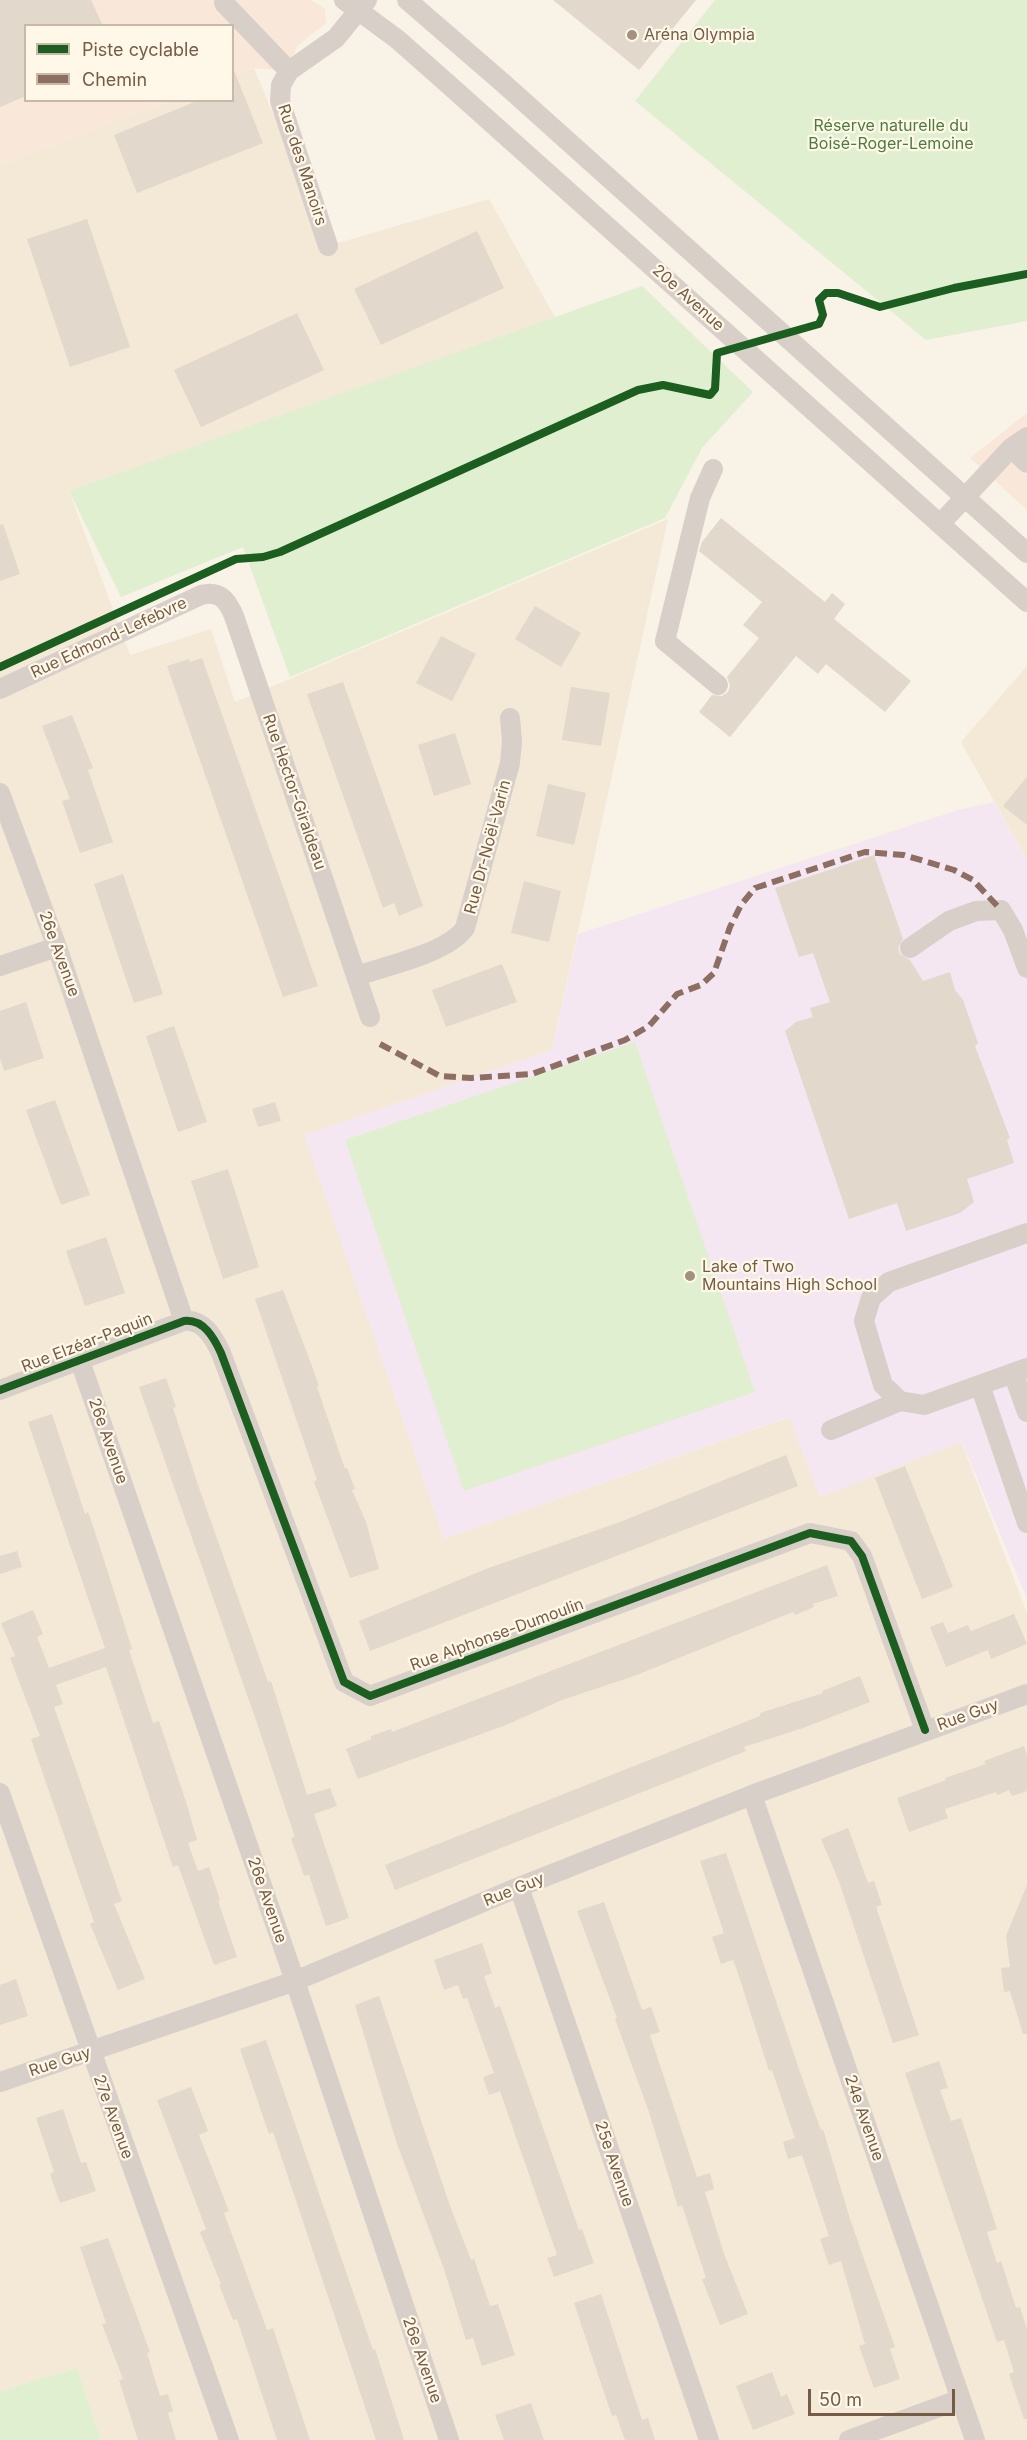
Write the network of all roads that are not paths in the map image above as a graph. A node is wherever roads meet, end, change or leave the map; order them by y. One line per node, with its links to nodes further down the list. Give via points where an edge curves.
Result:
1 (406, 0): 9 (street)
2 (224, 3): 4 (street)
3 (357, 4): 4 (street, via 328,46); 10 (street, 20e Avenue)
4 (289, 71): 5 (street, Rue des Manoirs, via 281,85 280,101)
5 (328, 246)
6 (1019, 443): 7 (street); 9 (street)
7 (1027, 463)
8 (713, 469): 14 (street, via 700,498 665,641)
9 (965, 497): 10 (street); 11 (street)
10 (940, 524): 13 (street, 20e Avenue)
11 (1027, 553)
12 (218, 594): 15 (street, Rue Edmond-Lefebvre, via 195,598); 22 (street, Rue Hector-Giraldeau, via 234,616)
13 (1027, 602)
14 (718, 685)
15 (0, 689)
16 (510, 718): 22 (street, Rue Dr-Noël-Varin, via 510,764 460,936 440,947)
17 (0, 792): 18 (street, 26e Avenue)
18 (57, 947): 20 (street); 25 (street, 26e Avenue)
19 (909, 948): 21 (street, via 949,921 976,911 1001,910)
20 (0, 966)
21 (1027, 968)
22 (357, 976): 23 (street, Rue Hector-Giraldeau)
23 (370, 1017)
24 (1027, 1233): 30 (street, via 889,1282 871,1298 864,1321 883,1385)
25 (184, 1321): 26 (street, Rue Elzéar-Paquin); 35 (street, Rue Alphonse-Dumoulin, via 207,1329 221,1353 344,1682 370,1696 810,1533 851,1541 862,1556)
26 (80, 1361): 29 (street, Rue Elzéar-Paquin); 39 (street, 26e Avenue)
27 (1020, 1371): 28 (street); 31 (street)
28 (981, 1385): 30 (street, via 924,1405); 33 (street)
29 (0, 1390)
30 (900, 1401): 32 (street)
31 (1027, 1412)
32 (831, 1430)
33 (1027, 1523)
34 (1027, 1694): 35 (street, Rue Guy)
35 (925, 1730): 37 (street, Rue Guy)
36 (0, 1793): 40 (street, 27e Avenue)
37 (752, 1795): 38 (street, Rue Guy); 42 (street, 24e Avenue)
38 (519, 1887): 39 (street, Rue Guy); 45 (street, 25e Avenue)
39 (295, 1981): 40 (street, Rue Guy); 44 (street, 26e Avenue)
40 (90, 2053): 41 (street, Rue Guy); 43 (street, 27e Avenue)
41 (0, 2082)
42 (961, 2399): 46 (street); 47 (street, 24e Avenue)
43 (229, 2440)
44 (449, 2440)
45 (709, 2440)
46 (849, 2440)
47 (975, 2440)

